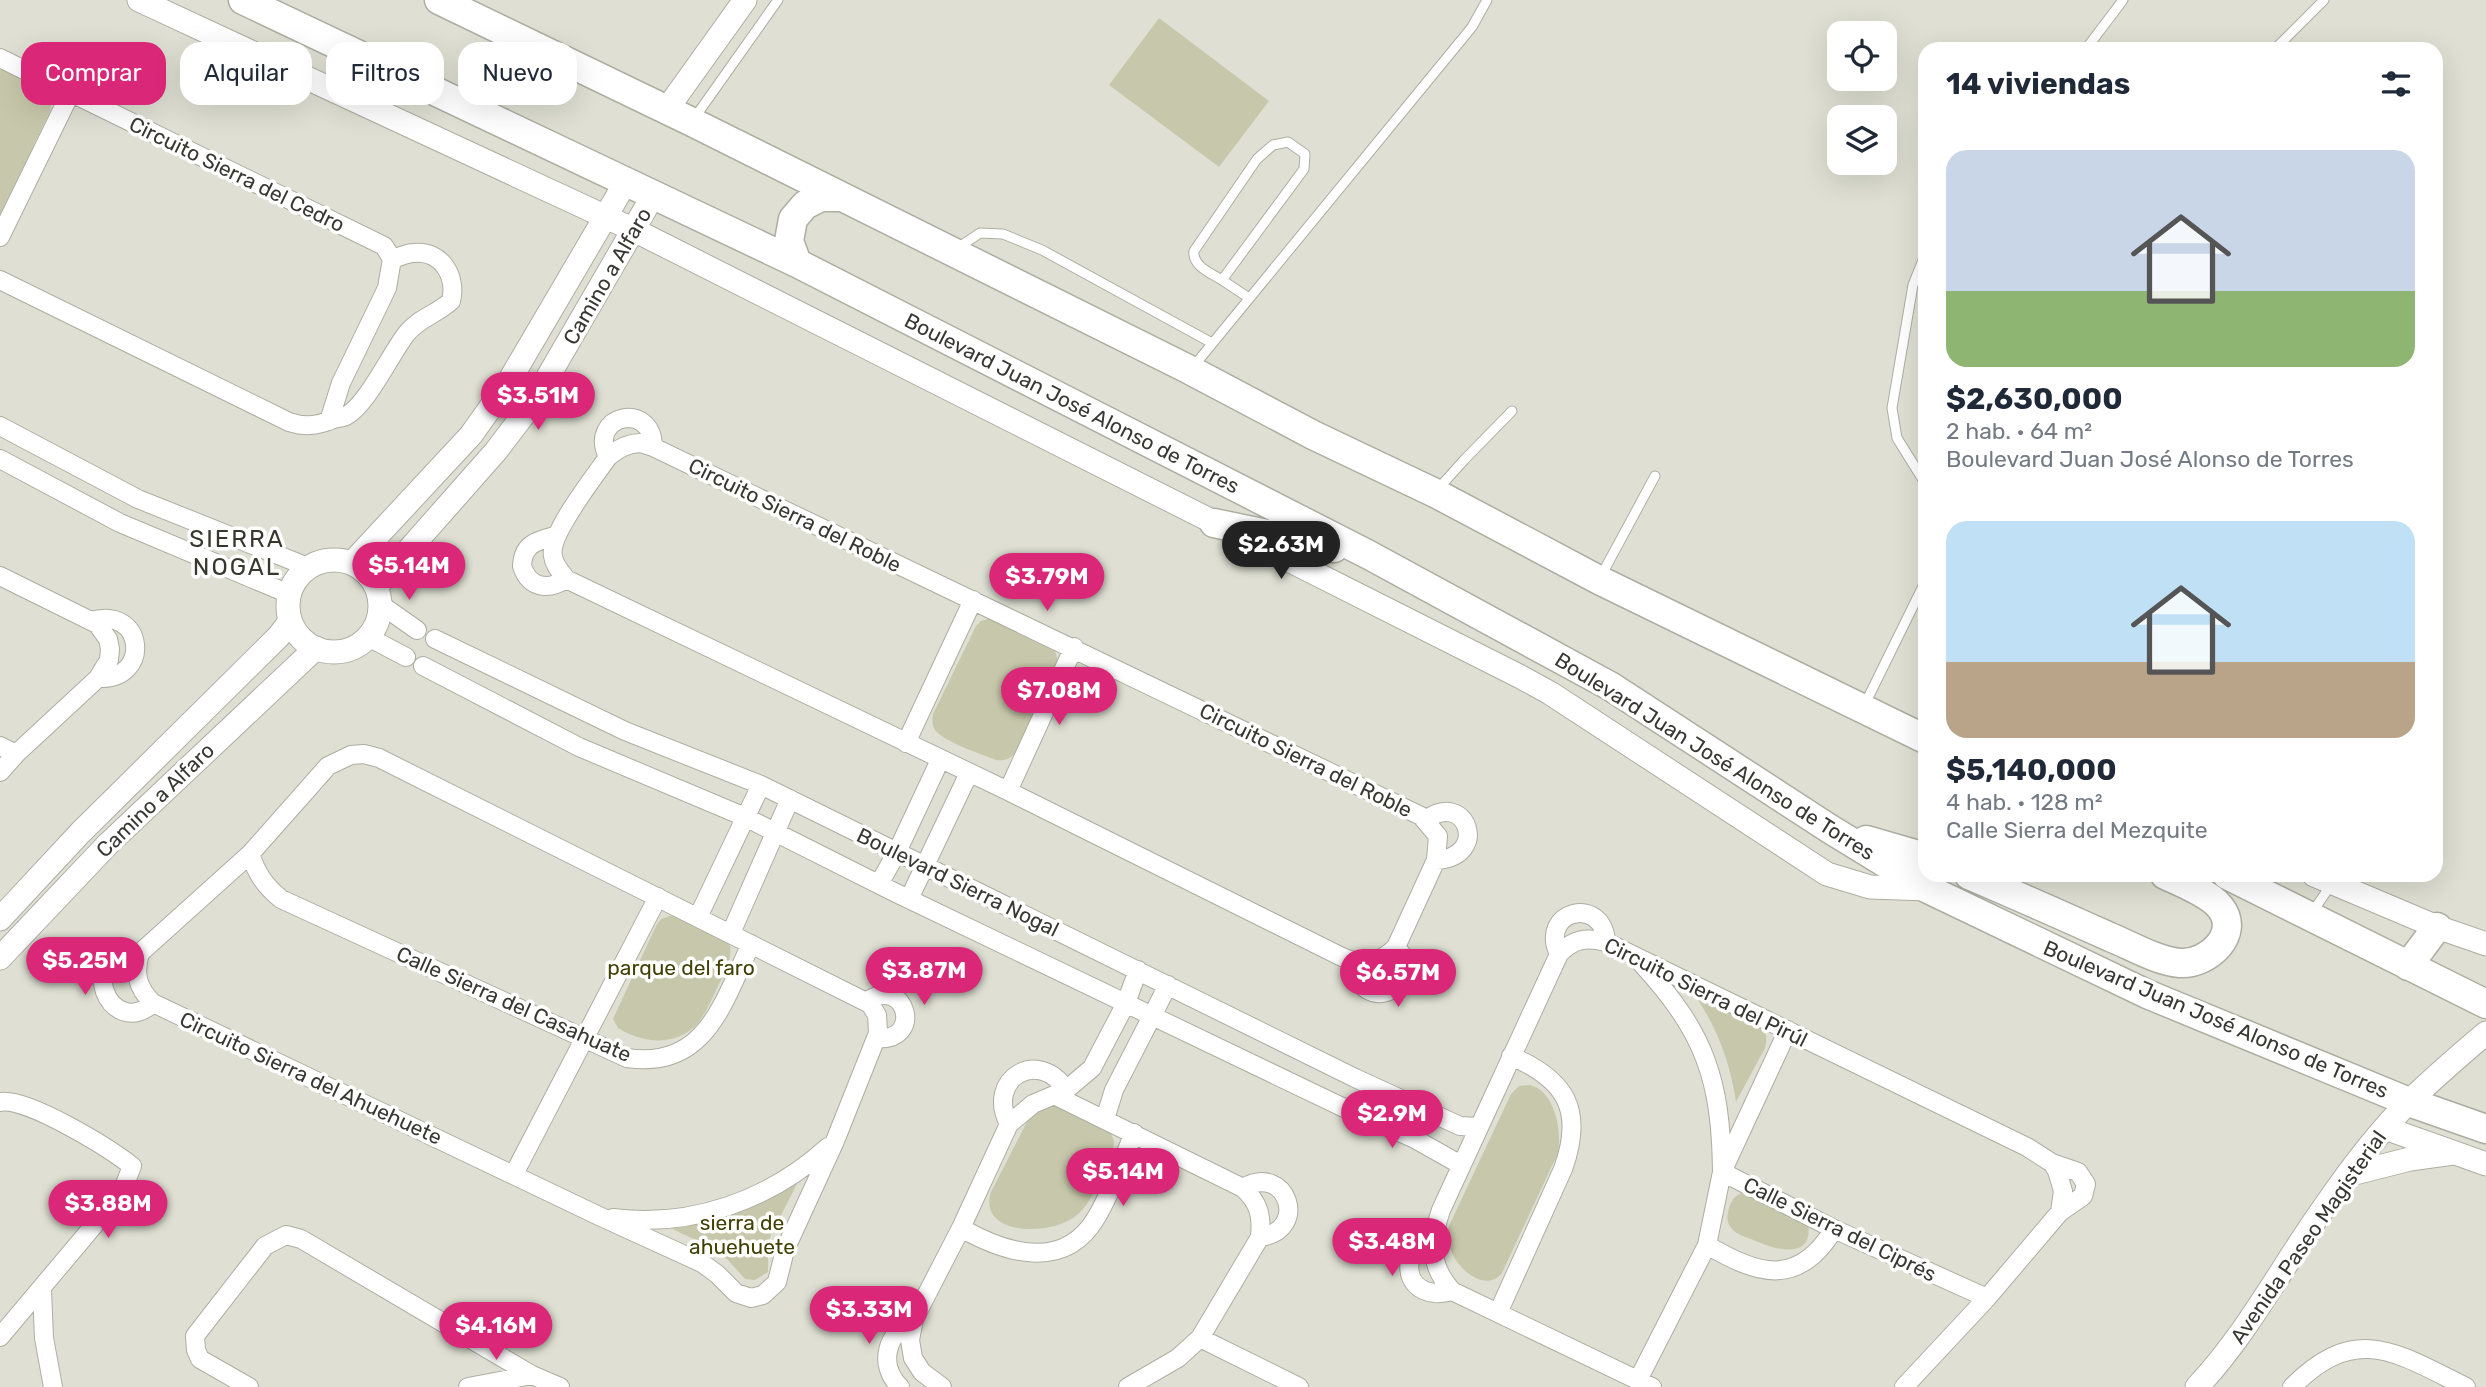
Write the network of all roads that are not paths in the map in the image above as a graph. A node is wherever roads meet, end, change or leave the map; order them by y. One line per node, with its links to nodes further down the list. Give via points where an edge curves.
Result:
1 (139, 0): 19 (street)
2 (243, 0): 16 (main road, Boulevard Juan José Alonso de Torres)
3 (439, 0): 15 (main road)
4 (745, 0): 15 (street)
5 (778, 0): 15 (lane)
6 (1487, 0): 28 (lane, via 1472,27)
7 (2123, 0): 9 (lane)
8 (2324, 0): 10 (lane)
9 (2092, 42)
10 (2282, 42)
11 (0, 58): 12 (street, Circuito Sierra del Cedro)
12 (21, 68)
13 (65, 105): 21 (street)
14 (97, 105): 23 (street, Circuito Sierra del Cedro, via 384,246)
15 (680, 116): 18 (main road)
16 (627, 180): 17 (main road, Boulevard Juan José Alonso de Torres); 19 (street, Camino a Alfaro)
17 (654, 194): 20 (street, Camino a Alfaro); 24 (main road, Boulevard Juan José Alonso de Torres)
18 (839, 197): 22 (main road); 24 (main road, via 821,197 805,205 793,219 789,241)
19 (605, 216): 20 (street); 43 (street, Camino a Alfaro, via 508,383 471,435)
20 (634, 230): 40 (street); 49 (street, Camino a Alfaro, via 534,401)
21 (0, 237)
22 (952, 252): 29 (lane, via 980,233 1003,234 1042,250); 30 (main road)
23 (393, 259): 32 (street, via 387,288 341,383); 32 (street, via 414,253 436,257 450,274 451,301 418,320 347,416)
24 (797, 262): 42 (main road, Boulevard Juan José Alonso de Torres)
25 (1918, 272): 37 (lane, via 1892,408 1896,438)
26 (1222, 280): 26 (lane, via 1304,169 1305,154 1288,142 1273,145 1257,159 1194,251 1195,262); 28 (lane)
27 (0, 281): 32 (street, via 289,422 311,425)
28 (1249, 298): 29 (lane)
29 (1212, 343): 30 (lane)
30 (1190, 370): 39 (main road)
31 (1512, 411): 39 (lane)
32 (328, 421)
33 (0, 426): 44 (street, via 138,499)
34 (653, 446): 35 (street, Circuito Sierra del Roble, via 629,444); 35 (street, via 646,424 622,418 605,434); 51 (street, Circuito Sierra del Roble)
35 (608, 457): 41 (street)
36 (0, 459): 48 (street, via 120,523)
37 (1918, 472)
38 (1655, 477): 47 (lane)
39 (1435, 493): 47 (main road)
40 (1213, 523): 42 (main road); 89 (street, via 1550,693 1827,874 1870,887)
41 (555, 536): 46 (street, via 552,555); 46 (street, via 531,543 522,566 530,582 539,586 557,585)
42 (1369, 555): 76 (main road, Boulevard Juan José Alonso de Torres, via 1610,686)
43 (352, 563): 44 (street, via 330,560); 49 (street, via 370,577)
44 (308, 567): 48 (street)
45 (0, 576): 52 (street)
46 (566, 579): 65 (street)
47 (1599, 580): 62 (main road)
48 (289, 594): 53 (street)
49 (378, 595): 54 (street); 55 (street, via 379,616)
50 (1918, 596): 62 (lane)
51 (973, 600): 57 (street, Circuito Sierra del Roble); 65 (street)
52 (91, 621): 61 (street, via 103,631 110,649 109,660); 61 (street, via 114,619 124,624 136,645 135,656 120,675)
53 (290, 621): 58 (street); 94 (street, Camino a Alfaro)
54 (417, 630)
55 (368, 637): 58 (street, via 343,650); 59 (street)
56 (435, 639): 71 (street, Boulevard Sierra Nogal, via 625,731)
57 (1074, 647): 72 (street); 75 (street, Circuito Sierra del Roble)
58 (316, 648): 104 (street, Camino a Alfaro, via 108,844)
59 (406, 657)
60 (423, 666): 74 (street, Boulevard Sierra Nogal, via 579,747)
61 (97, 678): 67 (street)
62 (1862, 710): 63 (main road)
63 (1892, 725): 64 (main road); 66 (main road)
64 (1918, 736)
65 (906, 743): 68 (street)
66 (1918, 748)
67 (8, 750): 69 (street)
68 (940, 760): 70 (street); 78 (street)
69 (0, 772)
70 (969, 773): 72 (street); 82 (street)
71 (761, 785): 73 (street, Boulevard Sierra Nogal); 74 (street)
72 (1008, 791): 105 (street)
73 (790, 799): 77 (street); 78 (street, Boulevard Sierra Nogal)
74 (745, 817): 77 (street, Boulevard Sierra Nogal); 93 (street)
75 (1426, 820): 81 (street, Circuito Sierra del Roble, via 1438,836); 81 (street, via 1441,811 1450,812 1458,815 1469,834 1463,850)
76 (1830, 829): 80 (main road); 89 (main road, Boulevard Juan José Alonso de Torres)
77 (775, 832): 88 (street, Boulevard Sierra Nogal); 96 (street)
78 (897, 852): 82 (street, Boulevard Sierra Nogal); 88 (street)
79 (250, 854): 90 (street, via 328,766 364,754); 101 (street); 116 (street, Calle Sierra del Casahuate, via 262,880 281,899)
80 (1918, 855)
81 (1436, 860): 100 (street)
82 (925, 866): 91 (street); 107 (street, Boulevard Sierra Nogal)
83 (1985, 882): 84 (main road, via 2148,954 2184,963 2215,951 2225,936 2226,922 2220,906)
84 (2180, 882)
85 (2247, 882): 92 (main road)
86 (2326, 882): 92 (lane)
87 (2337, 882): 95 (street)
88 (879, 884): 91 (street, Boulevard Sierra Nogal)
89 (1928, 889): 121 (main road, Boulevard Juan José Alonso de Torres, via 2147,993)
90 (658, 897): 93 (street); 116 (street)
91 (909, 899): 111 (street, Boulevard Sierra Nogal)
92 (2309, 916): 106 (main road)
93 (698, 917): 96 (street)
94 (0, 919)
95 (2437, 927): 99 (street); 106 (main road)
96 (731, 933): 98 (street)
97 (1606, 942): 102 (street, Circuito Sierra del Pirúl, via 1580,939); 102 (street, via 1596,918 1571,914 1554,933); 103 (street, Circuito Sierra del Pirúl)
98 (751, 944): 109 (street); 116 (street, Calle Sierra del Casahuate, via 715,1019 694,1044 678,1054 662,1059 627,1058)
99 (2486, 944)
100 (1396, 947): 105 (street, via 1375,962); 105 (street, via 1406,973 1390,992 1366,988)
101 (140, 953): 110 (street, Circuito Sierra del Ahuehuete, via 138,982); 110 (street, via 124,954 109,962 104,994 123,1011 139,1011)
102 (1559, 954): 118 (street)
103 (1635, 956): 114 (street, Circuito Sierra del Pirúl); 132 (street, Calle Sierra del Ciprés, via 1682,1011 1702,1048 1722,1129)
104 (0, 958)
105 (1354, 962)
106 (2408, 965): 112 (main road)
107 (1138, 970): 108 (street, Boulevard Sierra Nogal); 111 (street)
108 (1168, 985): 113 (street); 124 (street, Boulevard Sierra Nogal, via 1355,1078 1460,1126)
109 (867, 1001): 117 (street, via 879,1023); 117 (street, via 875,996 894,997 905,1011 902,1029 895,1036)
110 (153, 1003): 133 (street, Circuito Sierra del Ahuehuete)
111 (1126, 1003): 113 (street, Boulevard Sierra Nogal); 119 (street, via 1092,1068)
112 (2486, 1004)
113 (1152, 1015): 122 (street, via 1114,1090); 131 (street, Boulevard Sierra Nogal)
114 (1788, 1030): 132 (street); 144 (street, Circuito Sierra del Pirúl, via 2052,1163 2063,1191 2060,1212)
115 (2486, 1033): 121 (street, Avenida Paseo Magisterial)
116 (585, 1038): 133 (street)
117 (876, 1038): 128 (street, Circuito Sierra del Ahuehuete)
118 (1511, 1056): 124 (street); 145 (street, via 1548,1075 1568,1103 1572,1145)
119 (1060, 1093): 122 (street); 123 (street, via 1032,1104); 123 (street, via 1054,1075 1027,1070 1018,1074 1003,1097)
120 (0, 1102): 142 (street, via 20,1103 107,1147 132,1166 122,1192)
121 (2409, 1102): 125 (street, Avenida Paseo Magisterial); 126 (main road, Boulevard Juan José Alonso de Torres)
122 (1105, 1119): 127 (street)
123 (1009, 1124): 137 (street)
124 (1478, 1127): 131 (street)
125 (2385, 1128): 129 (street); 134 (street, Avenida Paseo Magisterial)
126 (2486, 1129)
127 (1134, 1133): 135 (street); 137 (street, via 1096,1219 1066,1246 1048,1252 1020,1252)
128 (835, 1141): 136 (street, Circuito Sierra del Ahuehuete, via 773,1187 726,1208 676,1218); 136 (street, Circuito Sierra del Ahuehuete, via 785,1250 777,1282 763,1295 741,1296 702,1263)
129 (2453, 1153): 130 (street); 134 (street)
130 (2486, 1164)
131 (1461, 1165): 139 (street)
132 (1722, 1172): 138 (street, Calle Sierra del Ciprés); 141 (street)
133 (514, 1174): 136 (street, Circuito Sierra del Ahuehuete)
134 (2347, 1175): 160 (street, Avenida Paseo Magisterial, via 2251,1318)
135 (1243, 1188): 140 (street, via 1259,1208); 140 (street, via 1269,1183 1278,1187 1288,1202 1283,1227)
136 (599, 1216)
137 (961, 1228): 146 (street)
138 (1834, 1229): 141 (street, via 1804,1262 1771,1272 1753,1269); 144 (street, Calle Sierra del Ciprés)
139 (1433, 1234): 143 (street, via 1436,1266); 143 (street, via 1416,1244 1410,1254 1411,1275 1426,1290)
140 (1260, 1237): 148 (street)
141 (1707, 1245): 150 (street)
142 (42, 1290): 147 (street); 151 (street)
143 (1452, 1291): 145 (street)
144 (1987, 1298): 159 (street, Circuito Sierra del Pirúl)
145 (1498, 1313): 150 (street)
146 (914, 1319): 155 (street, via 896,1332 887,1352 890,1374); 156 (street, via 913,1358 922,1372)
147 (0, 1337)
148 (1200, 1338): 157 (street); 158 (street)
149 (532, 1375): 152 (street, via 301,1239 286,1235 265,1246 195,1336 200,1359); 153 (street); 154 (street)
150 (1645, 1384)
151 (53, 1387)
152 (249, 1387)
153 (468, 1387)
154 (560, 1387)
155 (900, 1387)
156 (942, 1387)
157 (1128, 1387)
158 (1299, 1387)
159 (1904, 1387)
160 (2197, 1387)
161 (2292, 1387): 162 (street, via 2329,1357 2364,1348 2388,1350)
162 (2466, 1387)

